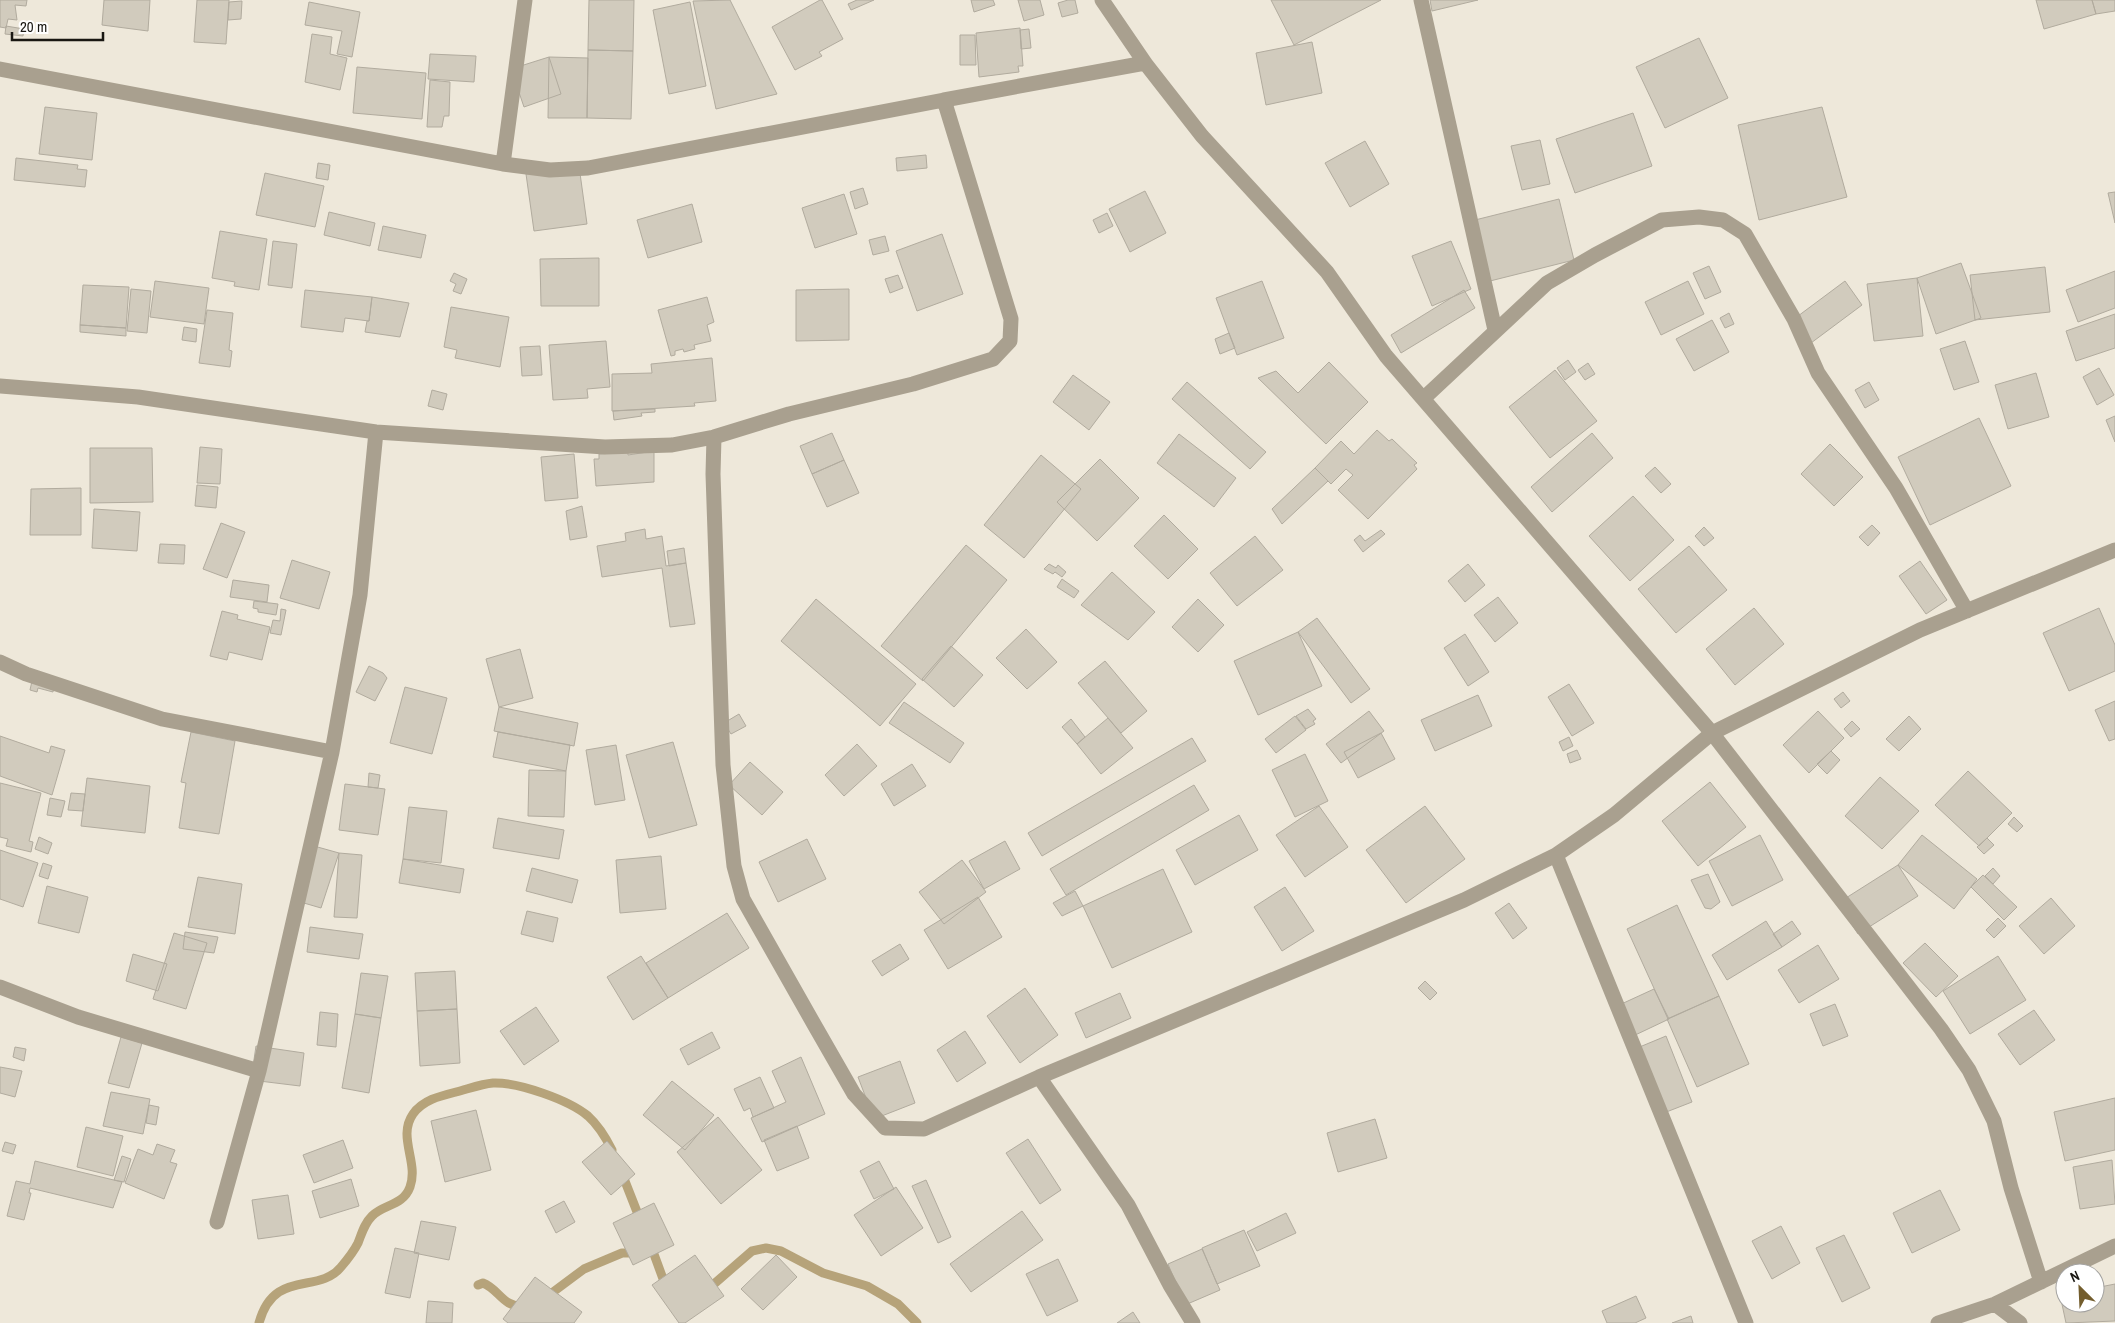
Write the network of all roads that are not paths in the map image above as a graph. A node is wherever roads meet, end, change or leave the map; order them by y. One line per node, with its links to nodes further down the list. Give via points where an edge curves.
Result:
1 (525, 0): 7 (street)
2 (1102, 0): 4 (street)
3 (1421, 0): 8 (street)
4 (1145, 63): 6 (street); 10 (street, via 1202,136 1327,272 1386,356)
5 (0, 69): 7 (street)
6 (944, 100): 7 (street, via 588,168 550,170); 12 (street, via 1011,318 1010,341 993,359 913,384 789,414)
7 (503, 164)
8 (1496, 330): 10 (street); 14 (street, via 1547,283 1662,220 1698,217 1723,220 1745,234 1794,319 1818,372 1896,488)
9 (0, 386): 11 (street, via 138,397)
10 (1423, 399): 16 (street)
11 (376, 432): 12 (street, via 605,447 672,445); 17 (street, via 360,595)
12 (714, 437): 21 (street, via 723,765 734,866 744,899 854,1094 885,1128 924,1129)
13 (2115, 550): 14 (street)
14 (1967, 611): 16 (street, via 1920,630)
15 (0, 662): 17 (street, via 26,674 162,719)
16 (1712, 733): 18 (street, via 1614,815); 24 (street, via 1941,1029 1969,1070 1994,1121 2011,1188)
17 (332, 752): 20 (street)
18 (1556, 855): 21 (street, via 1464,900); 27 (street)
19 (0, 987): 20 (street, via 78,1018)
20 (259, 1071): 22 (street)
21 (1039, 1077): 26 (street, via 1128,1205)
22 (217, 1222)
23 (2115, 1246): 24 (street)
24 (2042, 1282): 25 (street)
25 (1995, 1304): 28 (street); 29 (street)
26 (1193, 1323)
27 (1746, 1323)
28 (1938, 1323)
29 (2020, 1323)

